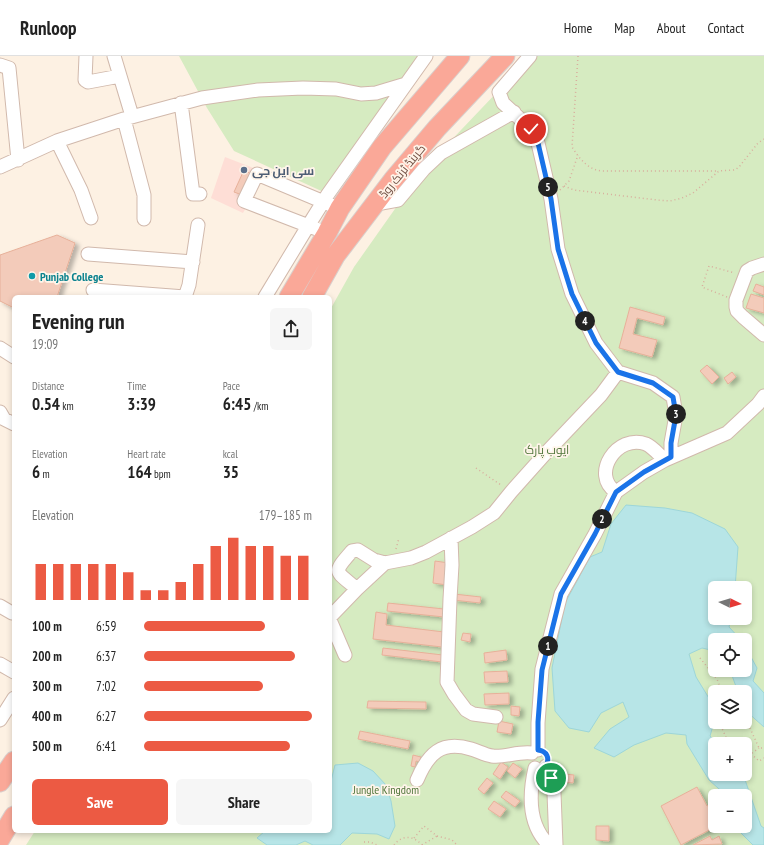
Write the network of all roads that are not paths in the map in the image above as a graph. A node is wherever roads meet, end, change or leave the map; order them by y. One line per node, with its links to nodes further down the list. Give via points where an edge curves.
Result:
1 (86, 56): 8 (street, via 85,80 88,82)
2 (114, 56): 8 (street)
3 (426, 56): 9 (street)
4 (460, 56): 18 (highway)
5 (505, 56): 17 (highway, گرینڈ ٹرنک روڈ, via 437,128)
6 (530, 56): 11 (street, via 499,92 503,103)
7 (0, 65): 14 (street, via 9,68)
8 (120, 76): 12 (street)
9 (406, 84): 10 (street, via 376,93 361,94 336,89 258,90); 18 (street)
10 (181, 103): 12 (street); 16 (street, via 193,194)
11 (514, 112): 17 (street, via 441,153 398,200); 36 (street, via 531,129 538,143 551,199 558,249 572,294 596,343)
12 (128, 118): 13 (street); 20 (street, via 133,156 144,195)
13 (57, 141): 14 (street); 19 (street, via 78,184)
14 (18, 160): 15 (street)
15 (0, 167)
16 (200, 194)
17 (376, 204): 32 (highway, گرینڈ ٹرنک روڈ, via 335,256)
18 (332, 206): 22 (street); 22 (street, via 257,174 244,201); 23 (highway)
19 (90, 218)
20 (144, 219)
21 (198, 225): 25 (street)
22 (308, 226): 23 (street); 30 (street)
23 (327, 233): 31 (highway)
24 (88, 254): 25 (street)
25 (193, 262): 29 (street)
26 (764, 264): 33 (street, via 747,271 736,300 737,311)
27 (93, 290): 28 (street)
28 (159, 295)
29 (186, 295)
30 (266, 295)
31 (290, 295)
32 (313, 295)
33 (764, 335)
34 (0, 348): 35 (street)
35 (12, 356)
36 (618, 372): 40 (street, via 653,383 673,397 676,415); 42 (street, via 601,395 494,513)
37 (764, 396): 40 (street, via 727,433)
38 (0, 412): 39 (street, via 4,419)
39 (12, 423)
40 (668, 459): 41 (street); 41 (street, via 638,442 628,443 618,449 606,467 605,480)
41 (616, 492): 55 (street, via 561,594 542,670)
42 (451, 538): 43 (street, via 411,558); 53 (street, via 447,682 466,710 473,714)
43 (385, 563): 44 (street); 44 (street, via 374,560 358,550 352,551 338,570 339,574)
44 (357, 589): 47 (street)
45 (0, 606): 46 (street)
46 (12, 613)
47 (332, 615)
48 (332, 625): 49 (street)
49 (345, 655)
50 (0, 664): 51 (street)
51 (12, 671)
52 (12, 701): 54 (street)
53 (496, 717)
54 (0, 720)
55 (535, 751): 57 (street, via 545,752 547,755 548,759); 58 (street, via 492,756 465,748 443,748 430,756)
56 (12, 764): 59 (highway)
57 (540, 767): 62 (street, via 531,785 530,797 541,838); 63 (street, via 551,778)
58 (417, 780)
59 (0, 782)
60 (12, 819): 61 (highway)
61 (0, 839)
62 (549, 845)
63 (556, 845)

